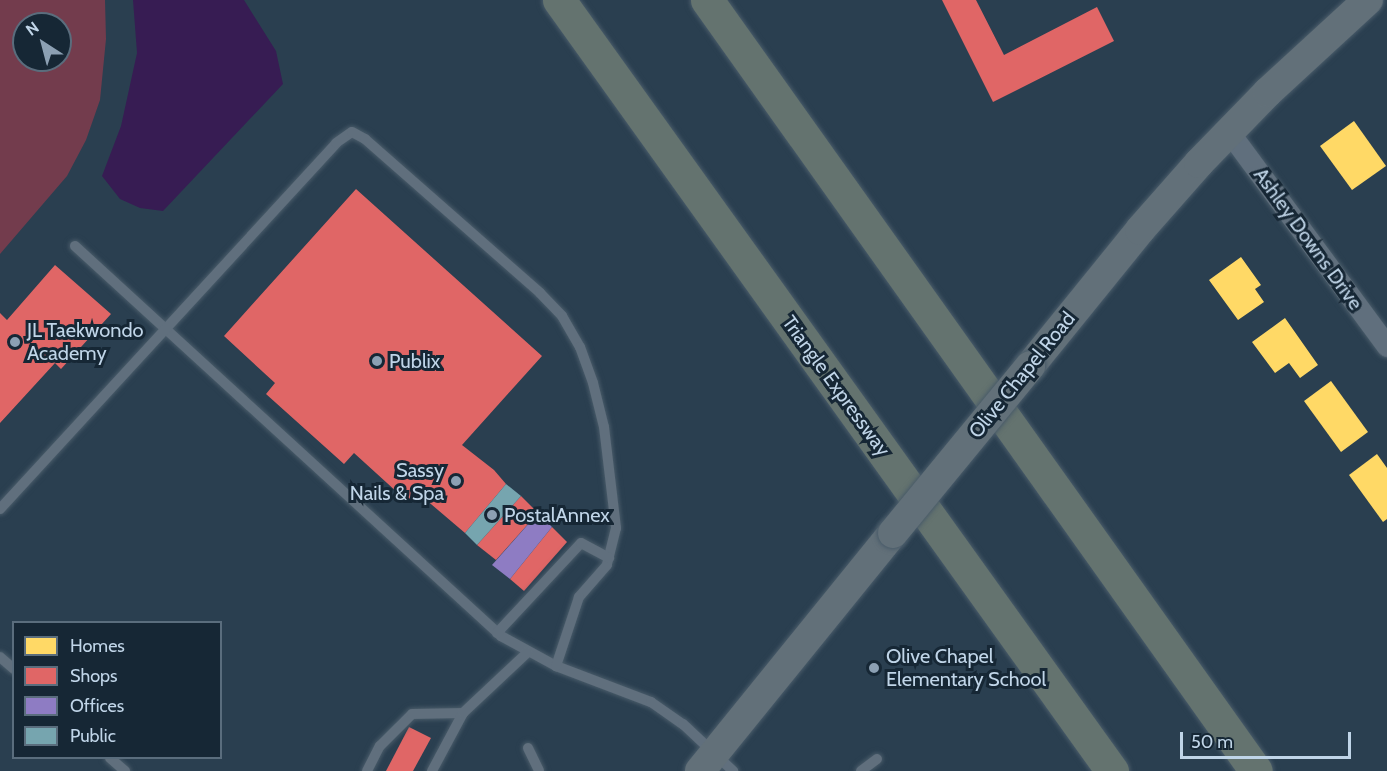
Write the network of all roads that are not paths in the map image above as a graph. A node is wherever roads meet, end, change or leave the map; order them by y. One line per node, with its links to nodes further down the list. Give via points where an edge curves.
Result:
1 (560, 0): 25 (highway, Triangle Expressway)
2 (707, 0): 26 (highway)
3 (1368, 0): 4 (main road, Olive Chapel Road)
4 (1229, 132): 7 (street, Ashley Downs Drive); 19 (main road, Olive Chapel Road, bridge, via 1166,199 893,533)
5 (75, 246): 6 (lane)
6 (166, 329): 8 (lane); 9 (lane, via 336,143 351,132 365,139 562,316 594,383 603,427 616,528); 10 (lane)
7 (1385, 340)
8 (0, 509)
9 (609, 558): 10 (lane, via 581,543); 13 (lane, via 579,597)
10 (497, 633): 11 (lane)
11 (528, 652): 13 (lane); 15 (lane)
12 (0, 657): 14 (lane)
13 (556, 666): 19 (lane, via 651,702 671,714)
14 (12, 667)
15 (463, 713): 21 (lane, via 412,714 380,746); 22 (lane)
16 (528, 748): 23 (lane)
17 (111, 759): 20 (lane)
18 (877, 759): 24 (lane)
19 (716, 765)
20 (125, 771)
21 (367, 771)
22 (432, 771)
23 (539, 771)
24 (861, 771)
25 (1112, 771)
26 (1256, 771)

